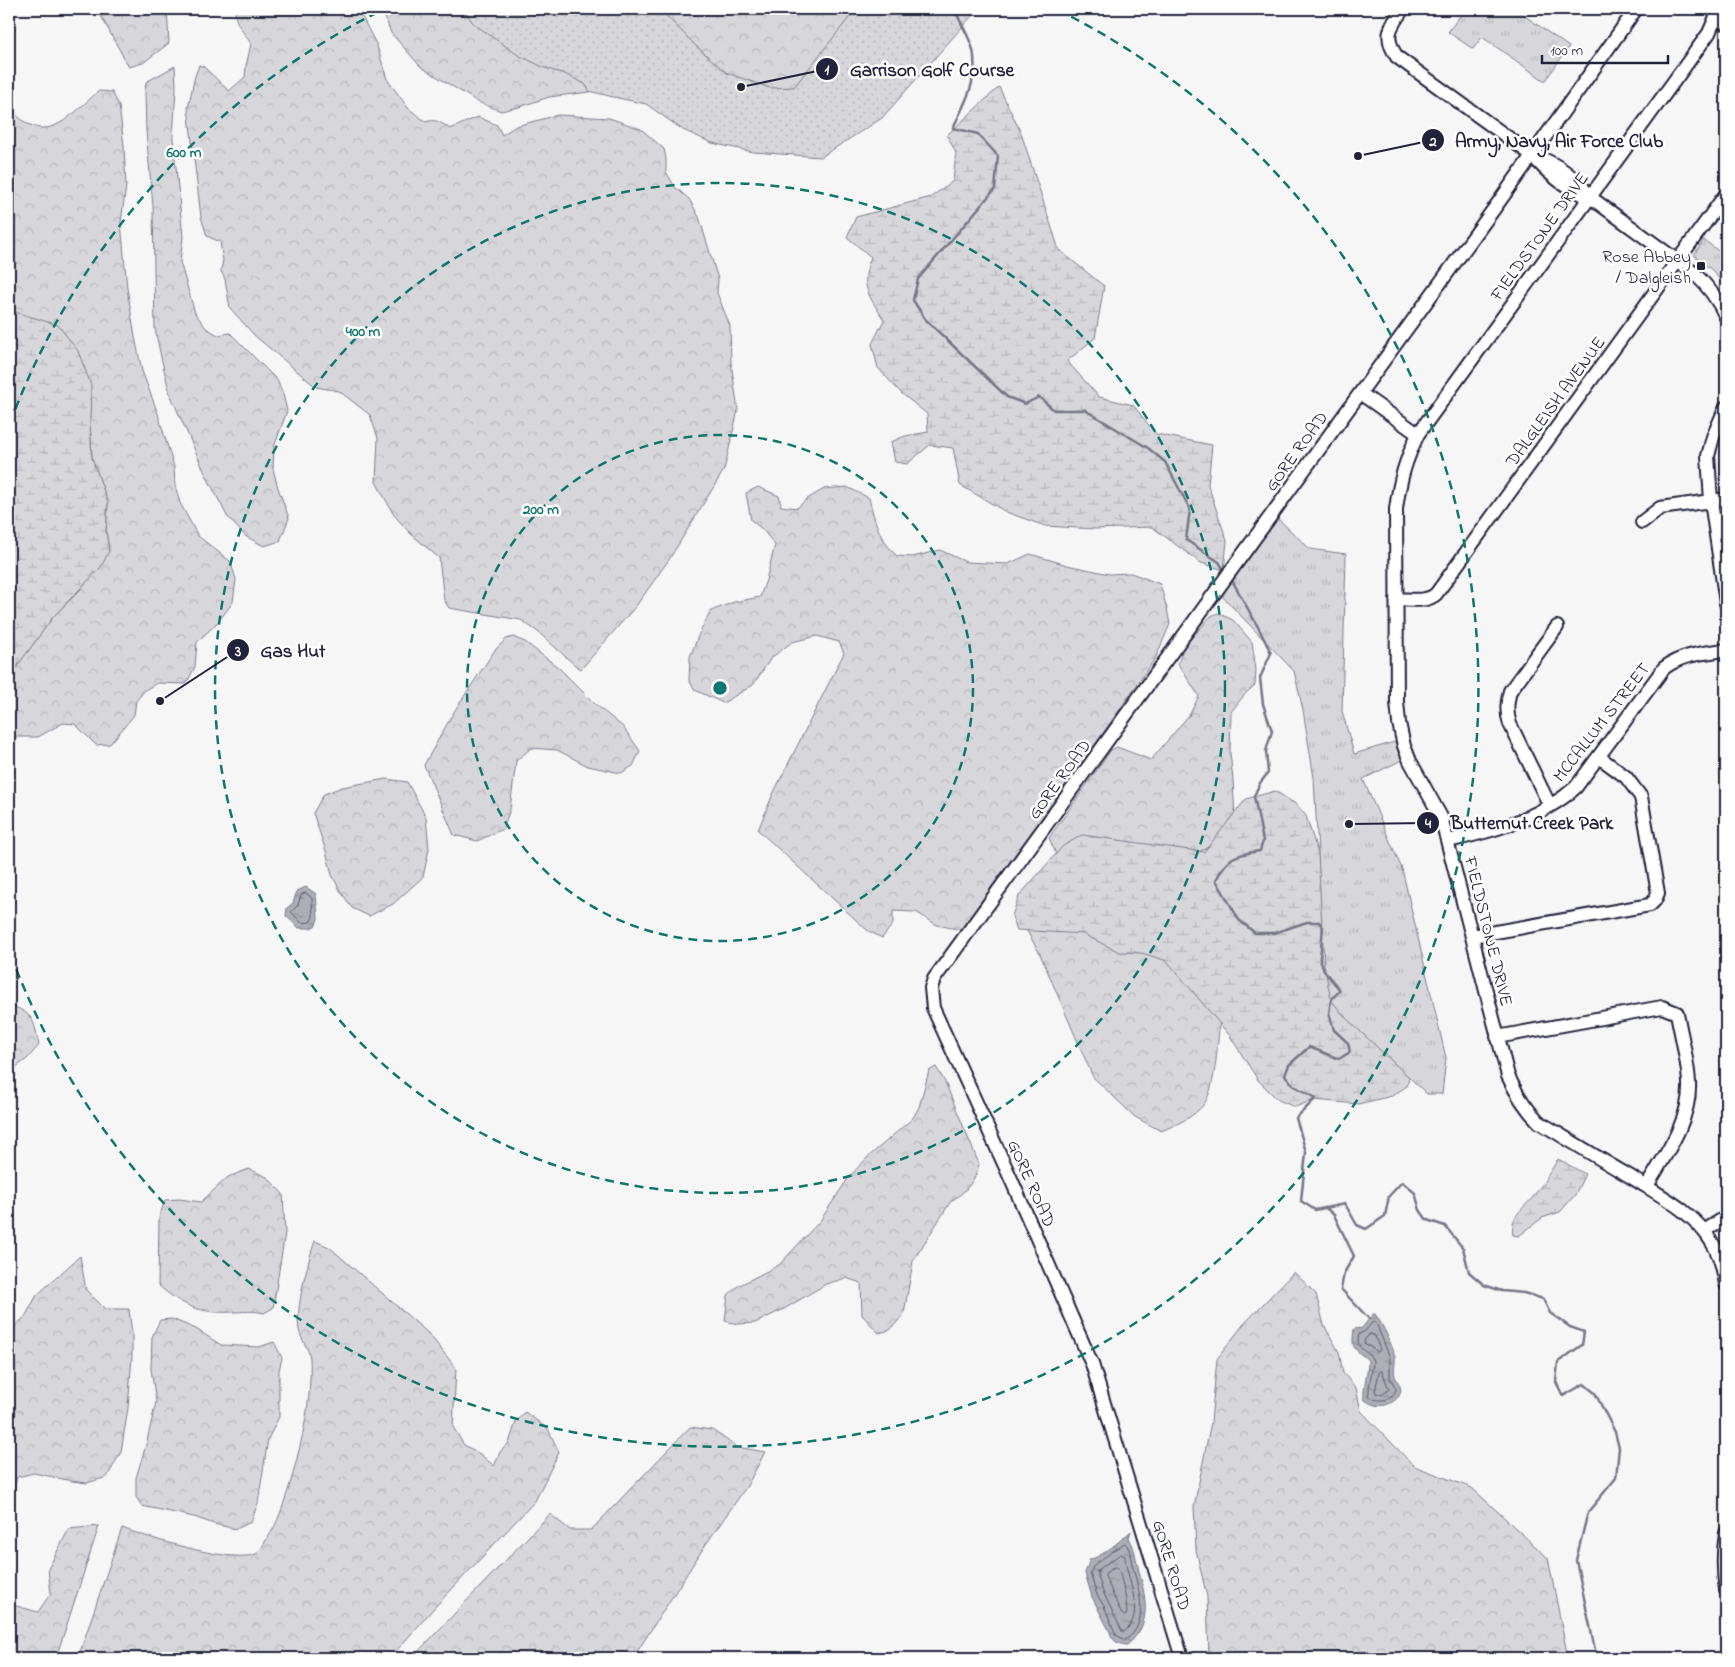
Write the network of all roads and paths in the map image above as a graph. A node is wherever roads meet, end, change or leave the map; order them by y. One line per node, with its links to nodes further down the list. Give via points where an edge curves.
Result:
1 (1403, 9): 4 (street, via 1388,36 1397,57)
2 (1636, 9): 4 (street, GORE ROAD)
3 (1726, 23): 6 (street, FIELDSTONE DRIVE, via 1715,19 1709,33)
4 (1532, 155): 6 (street, via 1553,163 1580,182); 9 (street, GORE ROAD)
5 (1726, 194): 7 (street, DALGLEISH AVENUE)
6 (1590, 197): 7 (street); 11 (street, FIELDSTONE DRIVE)
7 (1678, 261): 8 (street, via 1708,286); 15 (street, DALGLEISH AVENUE, via 1436,594 1426,600)
8 (1726, 317)
9 (1360, 393): 11 (street); 30 (street, GORE ROAD, via 934,979 931,988 933,1008 1092,1364)
10 (1726, 407): 13 (street, via 1708,456)
11 (1418, 434): 15 (street, FIELDSTONE DRIVE, via 1399,484)
12 (1726, 499): 13 (street)
13 (1711, 501): 14 (street, via 1660,508); 16 (street)
14 (1642, 522)
15 (1396, 598): 21 (street, FIELDSTONE DRIVE, via 1399,723 1407,754 1442,817)
16 (1726, 603)
17 (1557, 626): 20 (street, via 1510,691 1507,708 1510,724)
18 (1726, 650): 19 (street, MCCALLUM STREET, via 1685,656 1664,668)
19 (1599, 757): 20 (street, MCCALLUM STREET, via 1576,787); 22 (street, via 1626,778 1641,797 1658,893 1655,900 1650,905)
20 (1550, 806): 21 (street, MCCALLUM STREET, via 1529,818)
21 (1448, 841): 22 (street, FIELDSTONE DRIVE)
22 (1472, 936): 23 (street, FIELDSTONE DRIVE)
23 (1497, 1038): 24 (street, FIELDSTONE DRIVE, via 1508,1076 1526,1110 1539,1122); 24 (street, via 1662,1007 1677,1014 1689,1083 1687,1108)
24 (1647, 1186): 26 (street, FIELDSTONE DRIVE, via 1680,1208)
25 (1726, 1217): 26 (street)
26 (1704, 1231): 27 (street, FIELDSTONE DRIVE, via 1721,1262)
27 (1726, 1284)
28 (1726, 1533): 29 (street, via 1723,1570)
29 (1726, 1590)
30 (1182, 1658)

